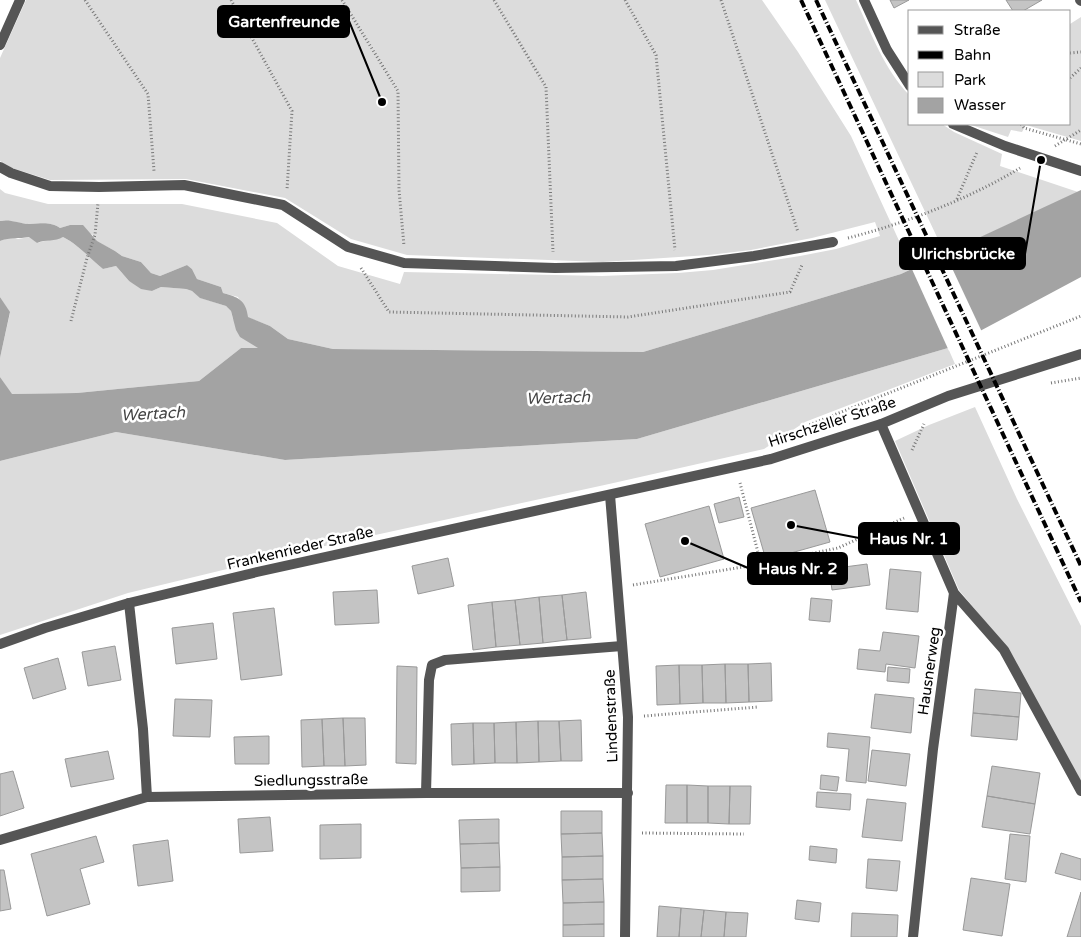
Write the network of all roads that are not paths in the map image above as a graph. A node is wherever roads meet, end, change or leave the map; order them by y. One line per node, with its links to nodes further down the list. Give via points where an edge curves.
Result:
1 (20, 0): 3 (street)
2 (864, 0): 4 (street, via 887,50)
3 (0, 45)
4 (908, 83)
5 (955, 125): 7 (street, via 1005,146)
6 (0, 166): 8 (street, via 50,186 184,185 284,205 348,247 404,263 555,268 676,266)
7 (1081, 170)
8 (833, 242)
9 (1081, 355): 10 (street, Hirschzeller Straße, via 948,396)
10 (881, 424): 11 (street, Hirschzeller Straße, via 771,459); 12 (street)
11 (610, 495): 13 (street, Frankenrieder Straße); 15 (street, Lindenstraße)
12 (954, 593): 16 (street, via 1004,650); 22 (street, Hausnerweg)
13 (129, 602): 14 (street, Frankenrieder Straße); 19 (street)
14 (0, 644)
15 (622, 646): 17 (street, via 445,660 432,665); 18 (street, Lindenstraße, via 628,717)
16 (1081, 791)
17 (426, 793): 18 (street, Siedlungsstraße); 19 (street, Siedlungsstraße)
18 (628, 793): 21 (street, Lindenstraße)
19 (147, 797): 20 (street, Siedlungsstraße)
20 (0, 840)
21 (625, 937)
22 (913, 937)

